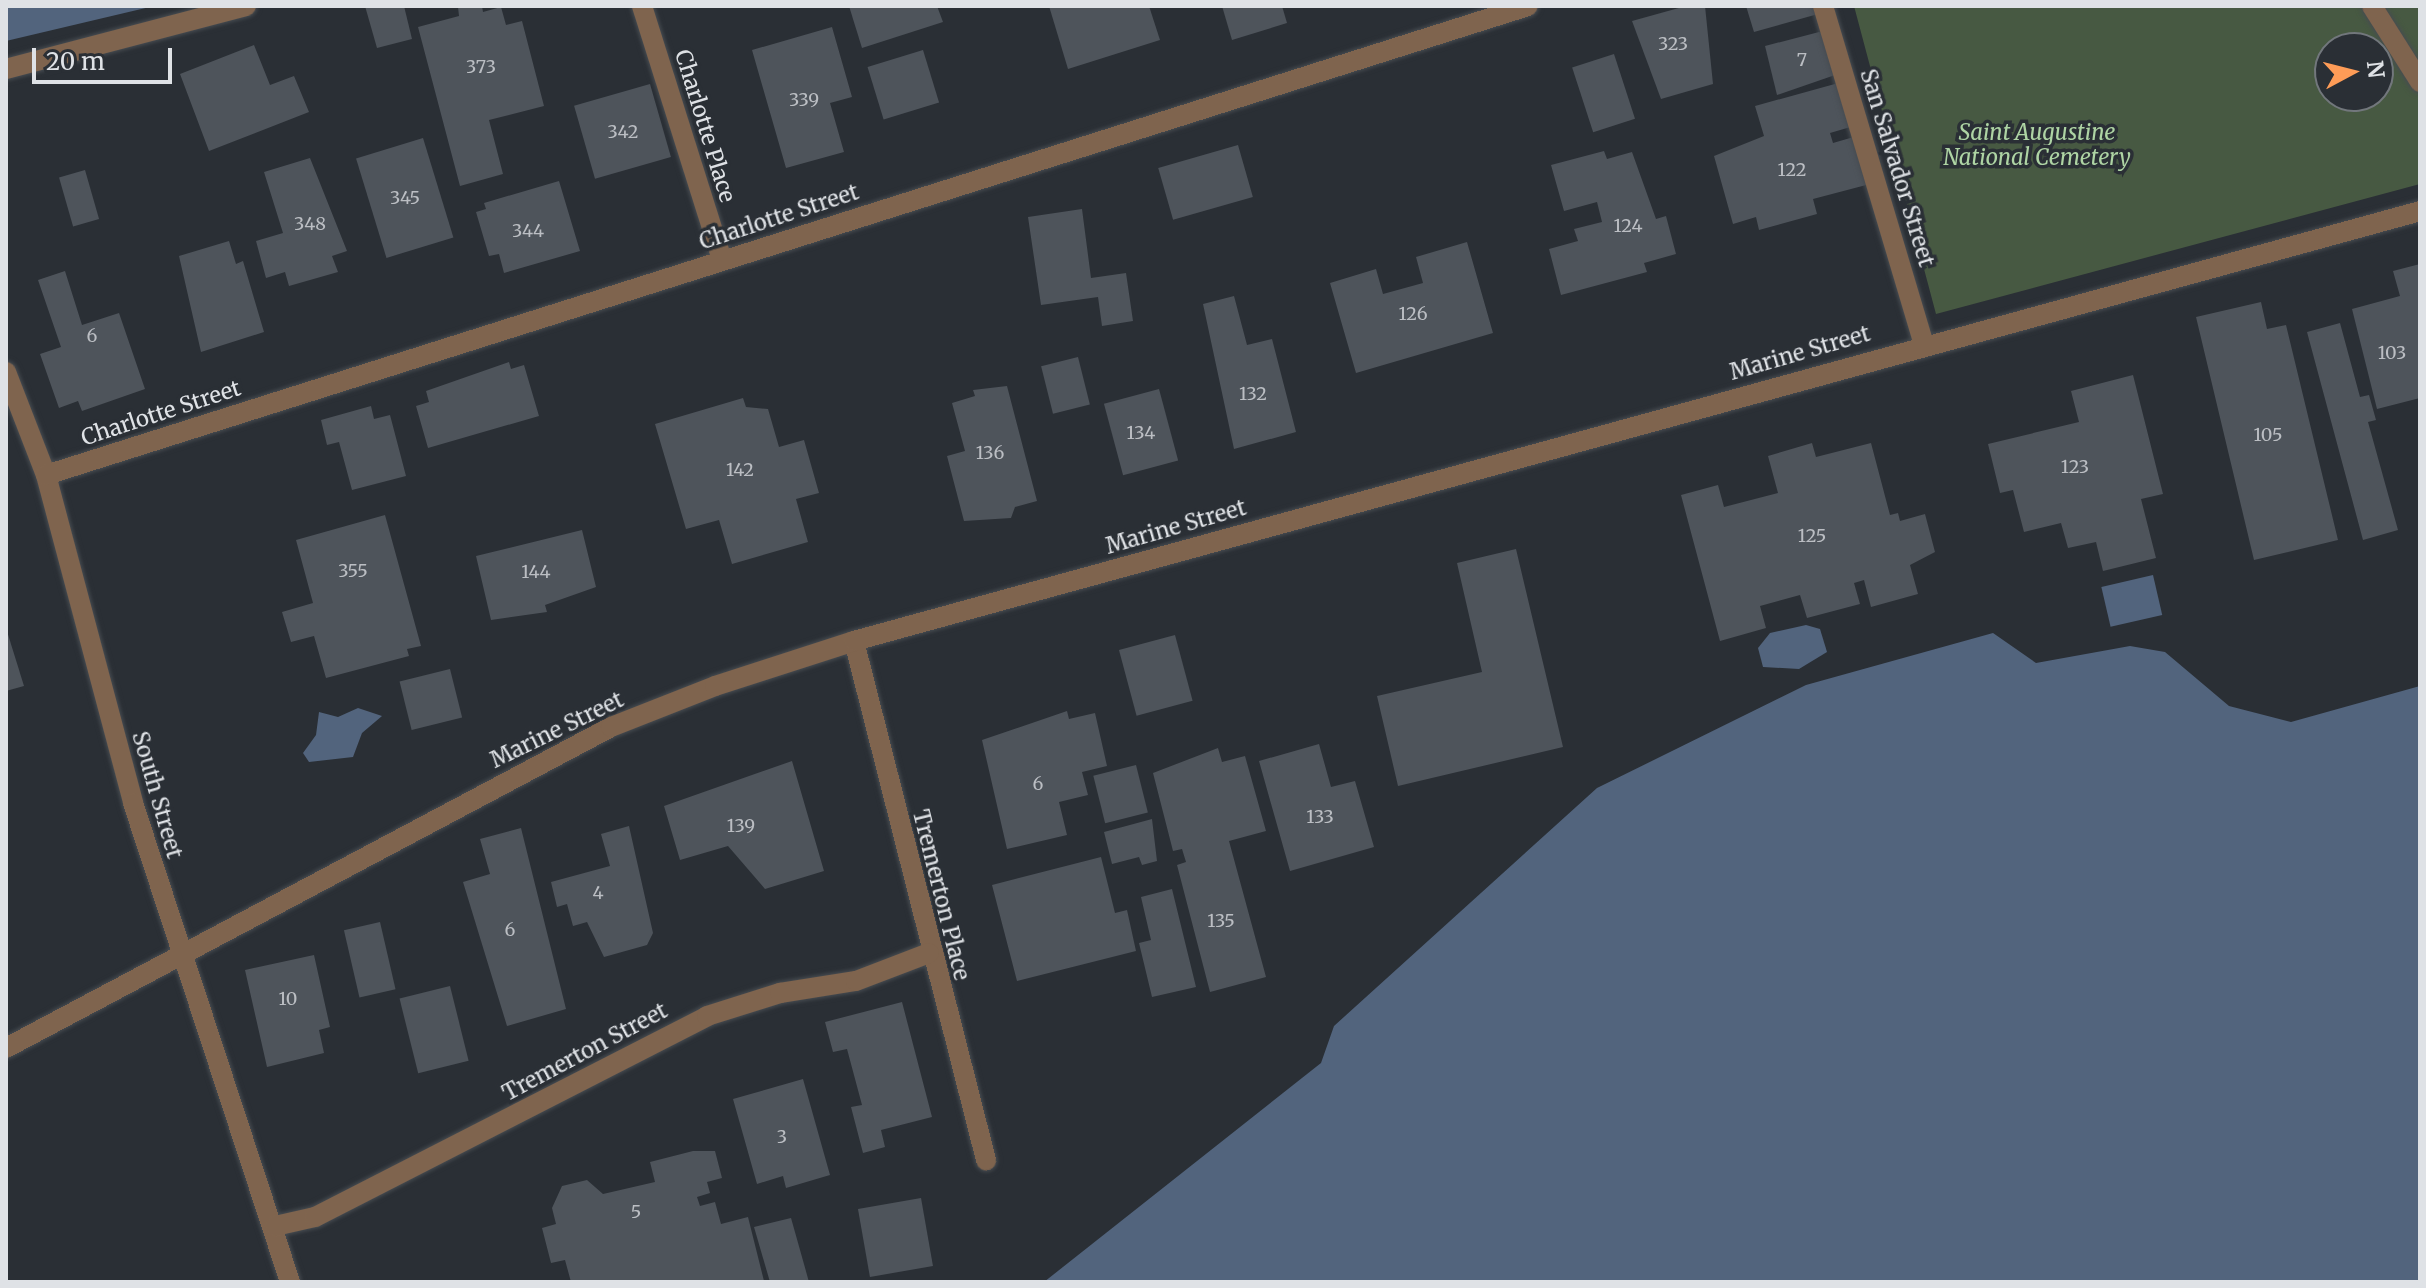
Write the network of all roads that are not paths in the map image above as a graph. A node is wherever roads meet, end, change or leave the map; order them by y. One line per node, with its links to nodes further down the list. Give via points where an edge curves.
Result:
1 (246, 6): 6 (street)
2 (642, 6): 9 (street, Charlotte Place)
3 (1528, 6): 9 (street, Charlotte Street)
4 (1823, 6): 10 (street, San Salvador Street)
5 (2372, 6): 7 (street)
6 (6, 69)
7 (2420, 82)
8 (2420, 211): 10 (street, Marine Street)
9 (722, 260): 12 (street, Charlotte Street)
10 (1924, 344): 13 (street, Marine Street)
11 (6, 372): 12 (street, South Street)
12 (46, 475): 14 (street, South Street)
13 (854, 641): 14 (street, Marine Street, via 611,727); 15 (street, Tremerton Place)
14 (179, 950): 16 (street, Marine Street); 18 (street, South Street, via 261,1211)
15 (929, 953): 17 (street, Tremerton Place); 18 (street, Tremerton Street, via 856,981 780,993 707,1016 315,1217)
16 (6, 1048)
17 (986, 1160)
18 (275, 1226): 19 (street, South Street)
19 (290, 1282)

